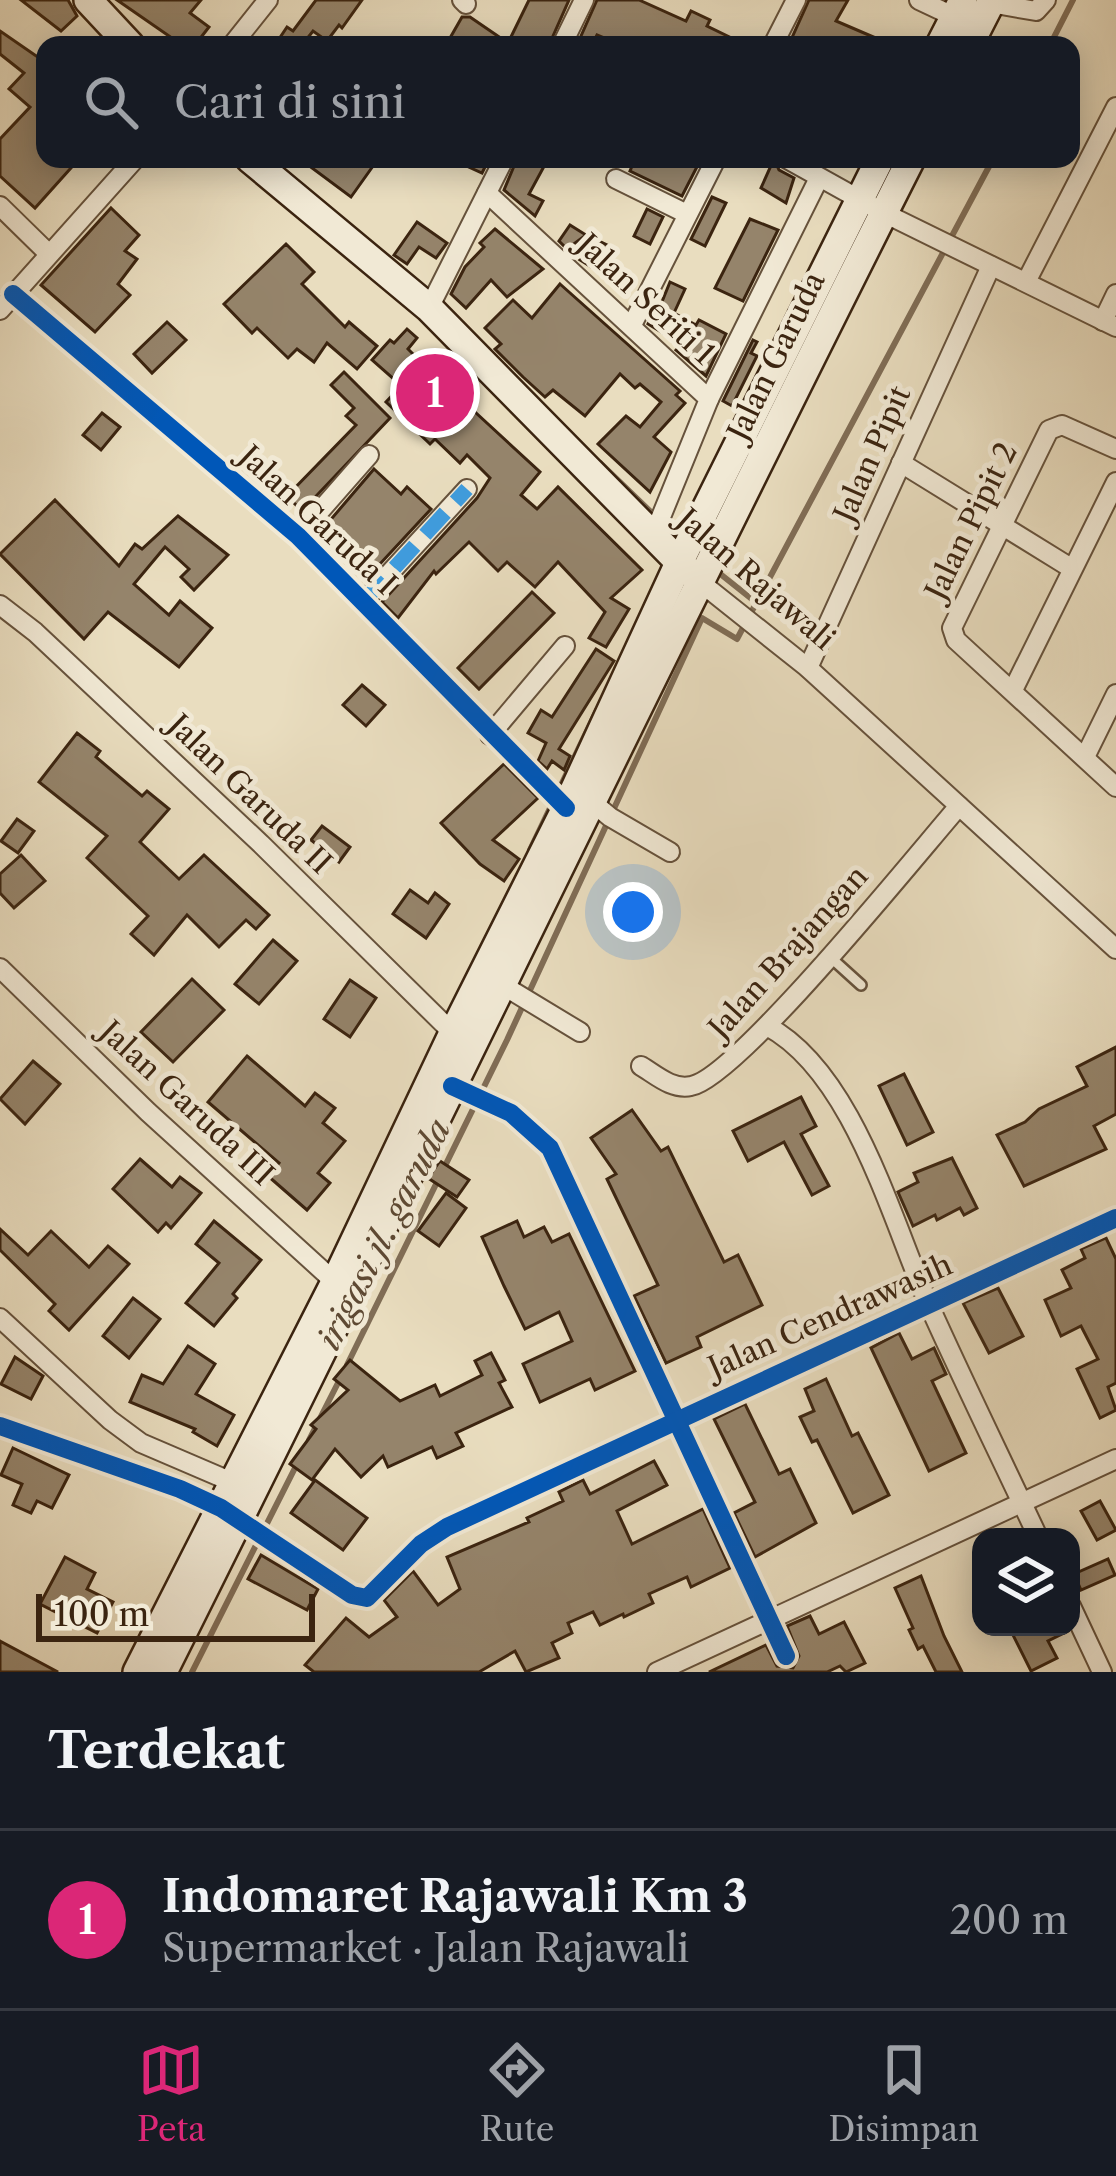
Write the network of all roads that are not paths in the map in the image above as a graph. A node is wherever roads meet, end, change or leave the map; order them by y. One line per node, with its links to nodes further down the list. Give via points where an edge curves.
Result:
1 (88, 0): 8 (main road)
2 (268, 0): 9 (street)
3 (584, 0): 10 (street)
4 (796, 0): 11 (street)
5 (919, 0): 7 (street)
6 (1046, 0): 7 (street, via 1036,11)
7 (975, 5): 12 (main road); 13 (main road)
8 (122, 36)
9 (239, 36)
10 (566, 36)
11 (778, 36)
12 (948, 36)
13 (970, 36)
14 (1116, 107): 30 (street)
15 (128, 168): 28 (street)
16 (261, 168): 33 (main road, Jalan Rajawali)
17 (500, 168): 24 (street)
18 (711, 168): 27 (street)
19 (802, 168): 22 (street)
20 (878, 168): 26 (main road, Jalan Garuda)
21 (904, 168): 26 (main road, Jalan Garuda)
22 (818, 178): 26 (street); 36 (street)
23 (616, 179): 27 (street)
24 (487, 193): 33 (street); 35 (street, Jalan Seriti 1)
25 (0, 206): 28 (street)
26 (872, 206): 29 (street); 46 (main road, Jalan Garuda)
27 (687, 214): 35 (street)
28 (49, 254): 32 (street)
29 (991, 266): 30 (street); 39 (street, Jalan Pipit)
30 (1026, 282): 34 (street)
31 (1116, 294): 34 (street)
32 (6, 302): 44 (street, Jalan Garuda I)
33 (429, 308): 43 (main road, Jalan Rajawali)
34 (1110, 324)
35 (632, 325): 36 (street, Jalan Seriti 1)
36 (710, 399): 43 (street, Jalan Seriti 1)
37 (1116, 449): 42 (street, Jalan Pipit 2, via 1054,426)
38 (369, 455): 44 (street)
39 (901, 463): 42 (street); 50 (street, Jalan Pipit)
40 (1116, 482): 45 (street)
41 (467, 489): 47 (street)
42 (1001, 528): 45 (street); 51 (street, Jalan Pipit 2, via 953,626 956,640)
43 (654, 534): 46 (main road, Jalan Rajawali)
44 (298, 536): 47 (street, Jalan Garuda I)
45 (1072, 568): 51 (street)
46 (690, 572): 50 (street, Jalan Rajawali); 57 (main road, Jalan Garuda)
47 (364, 601): 53 (street, Jalan Garuda I)
48 (0, 605): 66 (street, Jalan Garuda II)
49 (565, 646): 53 (street)
50 (808, 668): 56 (street, Jalan Rajawali)
51 (1013, 690): 54 (street)
52 (1116, 694): 54 (street)
53 (490, 735): 57 (street, Jalan Garuda I)
54 (1085, 757): 55 (street)
55 (1116, 787)
56 (959, 806): 59 (street, Jalan Rajawali); 60 (street, Jalan Brajangan)
57 (596, 812): 58 (street, Jalan Garuda I); 63 (main road); 66 (main road)
58 (670, 852)
59 (1116, 949)
60 (828, 956): 62 (lane); 64 (street, Jalan Brajangan)
61 (0, 968): 70 (street, Jalan Garuda III)
62 (861, 985)
63 (518, 992): 65 (street); 66 (main road)
64 (767, 1026): 67 (street, Jalan Brajangan, via 695,1086 672,1085); 71 (street, via 812,1060 852,1123)
65 (580, 1032)
66 (461, 1040): 68 (main road); 70 (main road)
67 (641, 1066)
68 (473, 1094): 73 (main road); 74 (street, via 550,1148)
69 (1116, 1218): 71 (street, Jalan Cendrawasih)
70 (335, 1282): 73 (main road)
71 (929, 1305): 74 (street, Jalan Cendrawasih); 78 (street)
72 (0, 1318): 77 (street, via 141,1443)
73 (289, 1395): 77 (main road)
74 (678, 1418): 79 (street, Jalan Cendrawasih, via 447,1526 367,1598); 81 (street)
75 (0, 1426): 79 (street, via 135,1470)
76 (1116, 1459): 78 (street)
77 (244, 1487): 79 (main road)
78 (1022, 1501): 80 (street); 81 (street)
79 (245, 1526): 84 (main road); 85 (main road)
80 (1034, 1528)
81 (770, 1620): 83 (street); 86 (street)
82 (1080, 1625): 87 (street)
83 (786, 1656)
84 (137, 1672)
85 (163, 1672)
86 (657, 1672)
87 (1102, 1672)

